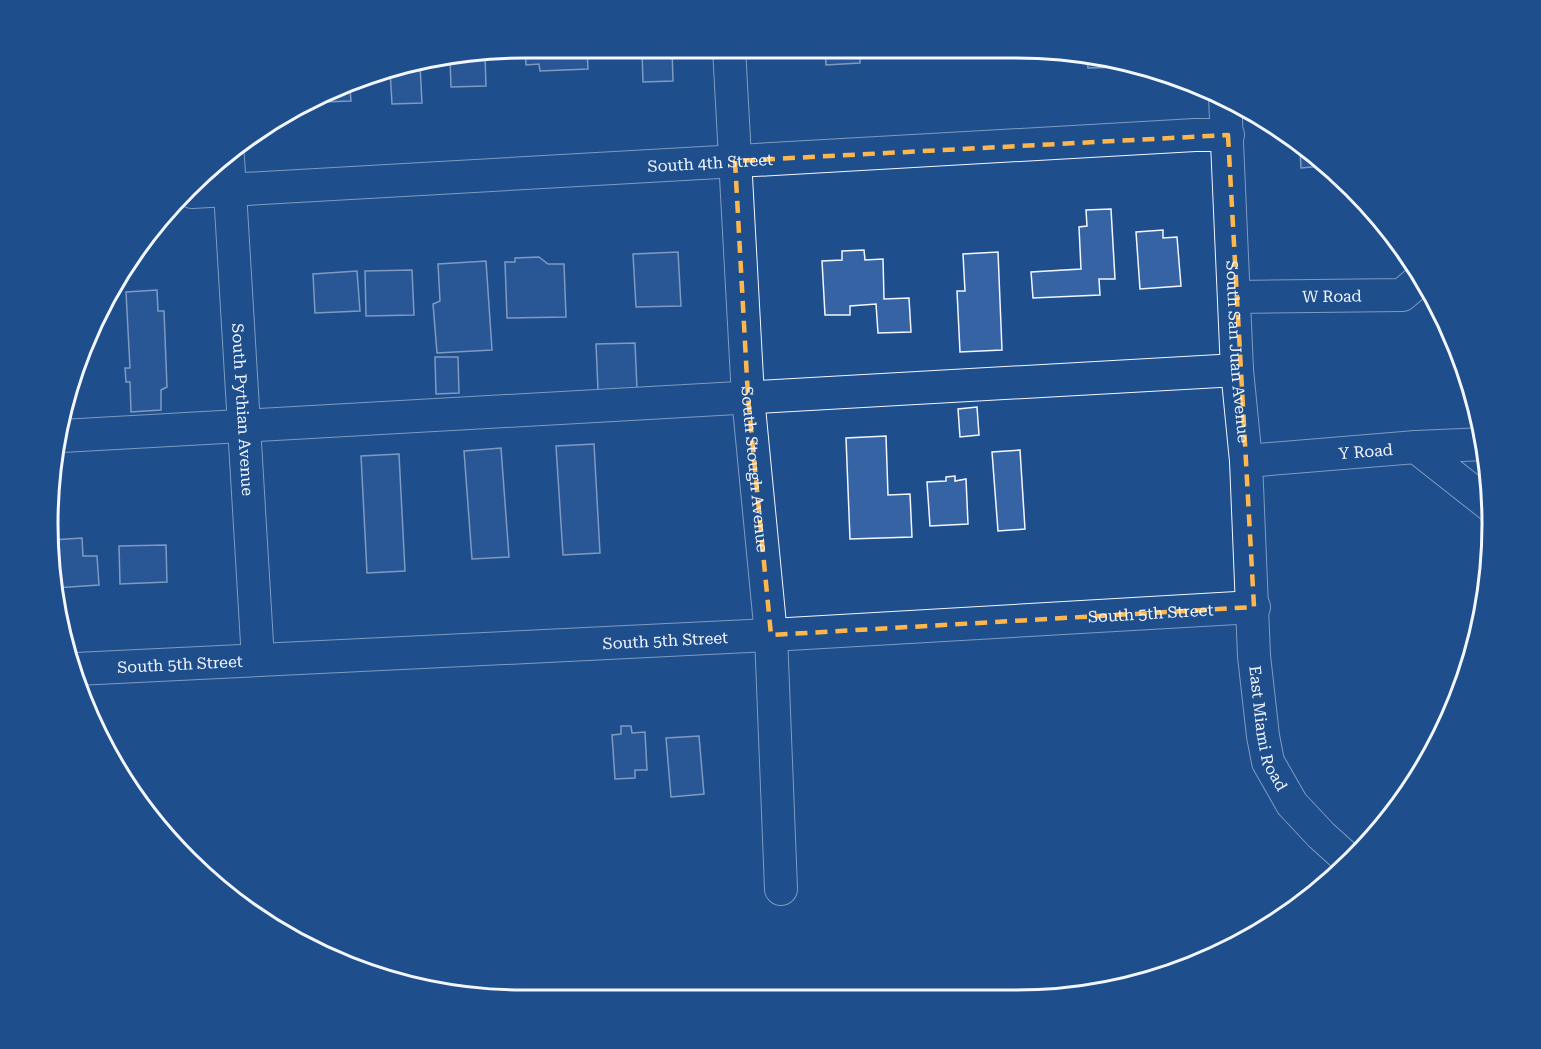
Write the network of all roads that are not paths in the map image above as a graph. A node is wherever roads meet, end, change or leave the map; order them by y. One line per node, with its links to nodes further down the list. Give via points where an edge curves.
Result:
1 (730, 58): 4 (street, South Stough Avenue)
2 (1227, 109): 3 (street, South San Juan Avenue)
3 (1228, 135): 4 (street, South 4th Street); 9 (street, South San Juan Avenue)
4 (735, 161): 6 (street, South 4th Street); 11 (street, South Stough Avenue)
5 (228, 165): 6 (street, South Pythian Avenue)
6 (230, 189): 7 (street, South 4th Street); 12 (street, South Pythian Avenue)
7 (199, 191)
8 (1415, 284): 9 (street, W Road, via 1402,295)
9 (1234, 297): 10 (street, South San Juan Avenue)
10 (1237, 370): 11 (street); 16 (street, South San Juan Avenue)
11 (748, 397): 12 (street); 19 (street, South Stough Avenue)
12 (243, 426): 13 (street); 20 (street, South Pythian Avenue)
13 (67, 436)
14 (1476, 444): 15 (street, Y Road)
15 (1416, 447): 16 (street, Y Road); 17 (street)
16 (1246, 461): 18 (street, South San Juan Avenue)
17 (1482, 499)
18 (1254, 607): 19 (street, South 5th Street); 22 (street, East Miami Road, via 1254,656 1268,762 1292,804)
19 (771, 634): 20 (street, South 5th Street); 23 (street, South Stough Avenue)
20 (258, 660): 21 (street, South 5th Street)
21 (81, 669)
22 (1344, 856)
23 (781, 889)

